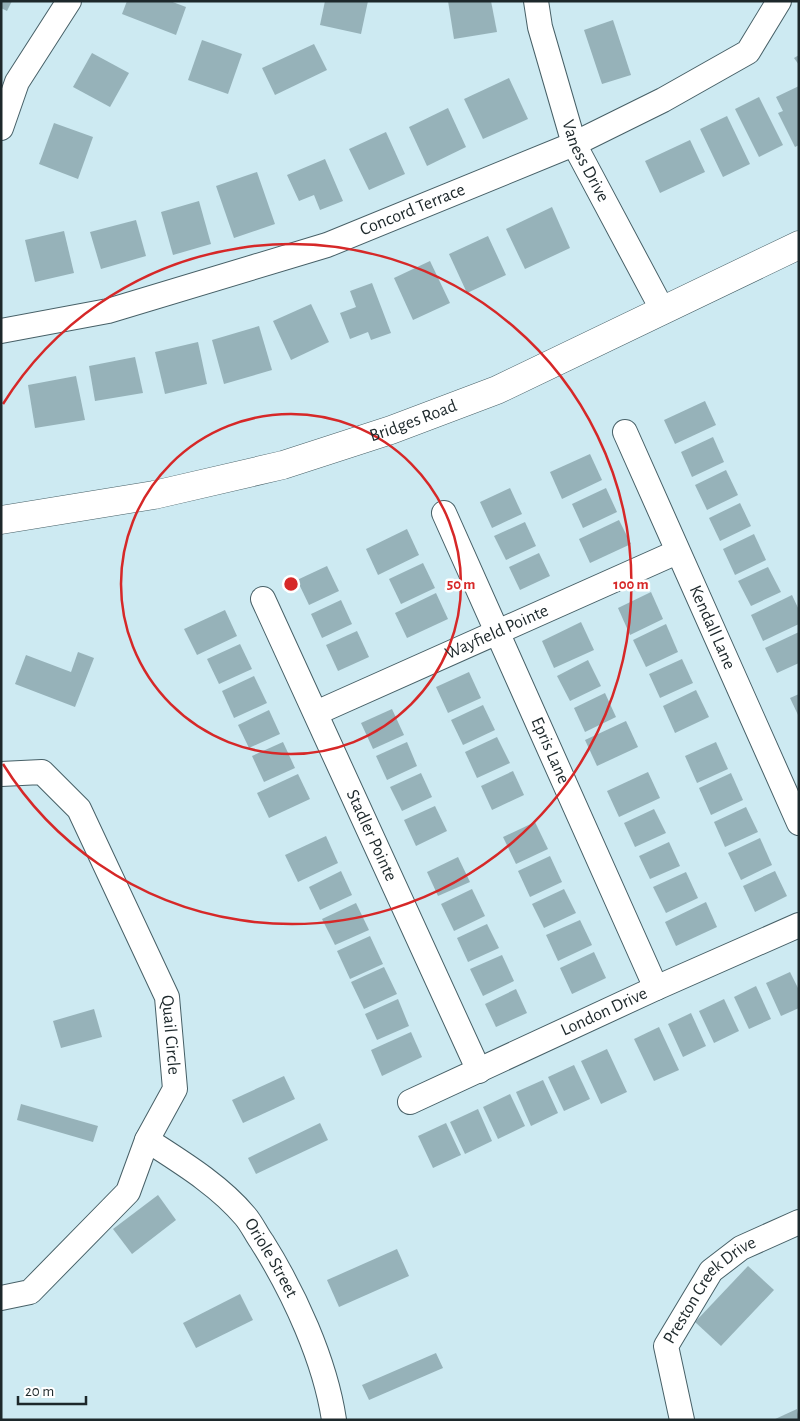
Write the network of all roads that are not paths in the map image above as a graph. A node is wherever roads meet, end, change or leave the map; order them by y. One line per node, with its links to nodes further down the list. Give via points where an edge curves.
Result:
1 (69, 1): 4 (street, via 17,82)
2 (536, 1): 5 (street, Vaness Drive, via 540,27)
3 (779, 1): 5 (street, Concord Terrace, via 748,52 663,100)
4 (1, 128)
5 (574, 144): 7 (street, Vaness Drive); 8 (street, Concord Terrace, via 327,245 108,311)
6 (799, 245): 7 (street, Bridges Road)
7 (662, 309): 11 (street, Bridges Road, via 497,390 391,430 283,465 154,495)
8 (1, 331)
9 (625, 432): 12 (street, Kendall Lane)
10 (444, 513): 14 (street, Epris Lane)
11 (1, 520)
12 (677, 552): 14 (street, Wayfield Pointe); 17 (street, Kendall Lane)
13 (263, 599): 15 (street, Stadler Pointe)
14 (497, 633): 15 (street, Wayfield Pointe); 19 (street, Epris Lane)
15 (316, 713): 20 (street, Stadler Pointe)
16 (1, 774): 22 (street, Quail Circle, via 42,772 79,809 167,997 175,1089)
17 (799, 823)
18 (799, 925): 19 (street, London Drive)
19 (656, 988): 20 (street, London Drive)
20 (479, 1072): 21 (street, London Drive)
21 (410, 1102)
22 (147, 1140): 24 (street, Quail Circle, via 128,1192 30,1292); 25 (street, Oriole Street, via 207,1179 245,1216 278,1268 313,1344 330,1392)
23 (799, 1222): 26 (street, Preston Creek Drive, via 740,1248 711,1271 666,1346)
24 (1, 1298)
25 (334, 1420)
26 (682, 1420)

